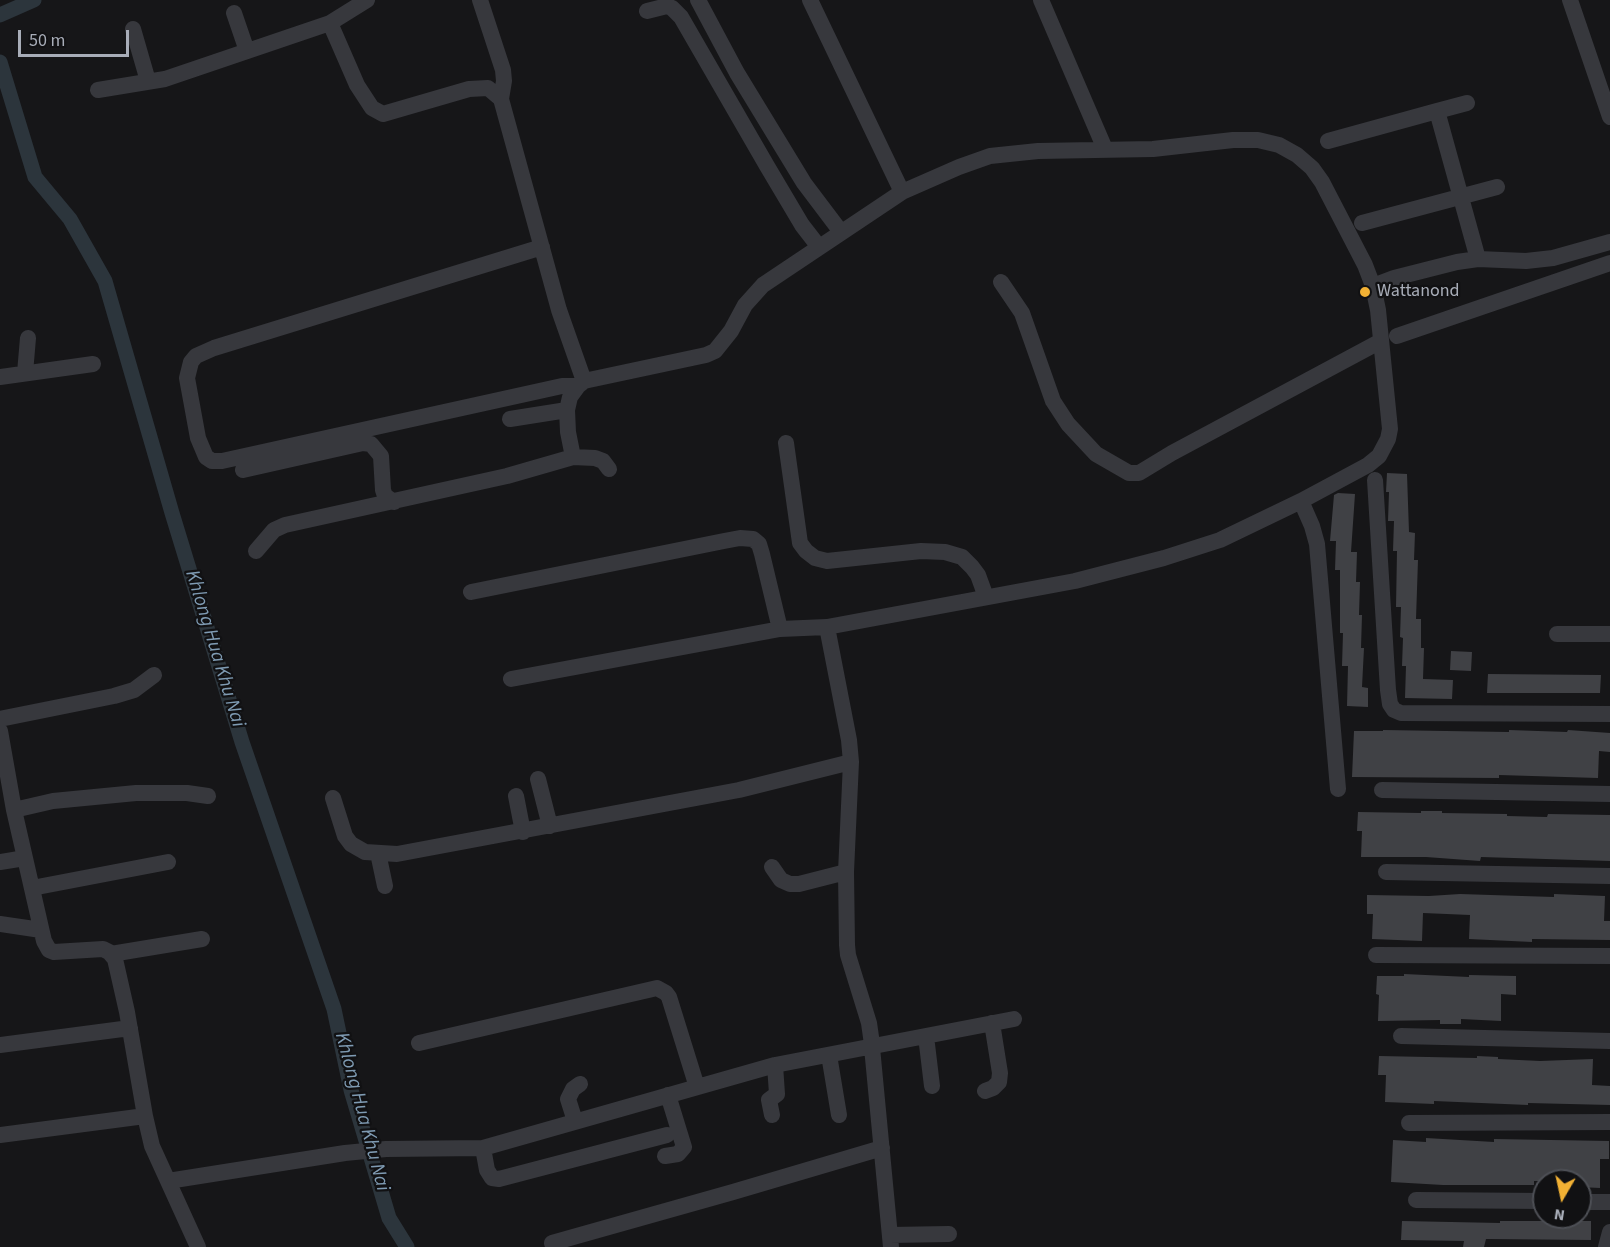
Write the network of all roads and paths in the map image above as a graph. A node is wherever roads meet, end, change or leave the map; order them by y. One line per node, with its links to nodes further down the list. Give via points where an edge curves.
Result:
1 (367, 0): 9 (street)
2 (480, 0): 14 (street, via 503,70)
3 (698, 0): 24 (street, via 804,183)
4 (810, 0): 21 (street)
5 (1041, 0): 19 (street)
6 (1570, 0): 17 (street)
7 (647, 11): 27 (street, via 667,6 681,17 761,157)
8 (234, 13): 11 (street)
9 (330, 23): 11 (street); 14 (street, via 357,85 372,108 383,114 480,87 488,88)
10 (133, 29): 12 (street)
11 (247, 51): 12 (street, via 175,76)
12 (148, 81): 13 (street)
13 (98, 90)
14 (501, 99): 26 (street)
15 (1467, 103): 16 (street)
16 (1437, 111): 18 (street); 22 (street)
17 (1610, 117)
18 (1328, 141)
19 (1105, 149): 21 (street, via 990,156); 31 (street, via 1258,140 1297,154 1317,175)
20 (1497, 187): 22 (street)
21 (902, 192): 24 (street)
22 (1462, 196): 23 (street); 28 (street)
23 (1362, 224)
24 (841, 232): 27 (street)
25 (1610, 242): 28 (street, via 1553,258)
26 (542, 247): 38 (street); 38 (street, via 196,356 187,378 198,438 206,457 222,461)
27 (819, 247): 38 (street, via 752,294 716,351)
28 (1478, 260): 31 (street, via 1457,262)
29 (1610, 263): 32 (street)
30 (1001, 282): 34 (street, via 1022,313 1053,401 1096,454 1129,473 1139,473)
31 (1374, 286): 34 (street)
32 (1397, 336)
33 (28, 338): 36 (street)
34 (1381, 341): 46 (street, via 1390,429 1385,447 1368,465)
35 (93, 364): 36 (street)
36 (25, 373): 37 (street)
37 (0, 377)
38 (581, 383): 39 (street, via 570,397)
39 (567, 410): 40 (street); 42 (street)
40 (510, 419)
41 (786, 443): 50 (street, via 800,543 815,558 827,561 945,552 962,557 972,567)
42 (573, 457): 43 (street, via 595,458); 47 (street)
43 (609, 469)
44 (243, 470): 47 (street, via 370,444 381,456 382,490)
45 (1375, 480): 57 (street, via 1388,690 1394,710)
46 (1301, 501): 50 (street, via 1220,540 1164,558 1075,581); 62 (street, via 1317,544)
47 (394, 502): 48 (street, via 285,525 274,530)
48 (256, 550)
49 (471, 592): 52 (street, via 753,538 762,554)
50 (986, 597): 51 (street)
51 (827, 627): 52 (street); 60 (street)
52 (780, 629): 56 (street)
53 (1557, 634): 54 (street)
54 (1610, 634)
55 (154, 675): 58 (street, via 134,690 114,696)
56 (510, 679)
57 (1610, 714)
58 (0, 719)
59 (0, 731): 68 (street)
60 (851, 762): 69 (street, via 739,790); 76 (street)
61 (538, 779): 69 (street)
62 (1338, 789)
63 (1382, 790): 64 (street)
64 (1610, 794)
65 (208, 796): 68 (street, via 136,793 53,801)
66 (516, 796): 70 (street)
67 (333, 798): 71 (street, via 351,844 364,852)
68 (14, 810): 72 (street)
69 (550, 826): 70 (street)
70 (523, 832): 71 (street, via 397,854)
71 (378, 853): 79 (street)
72 (25, 858): 73 (street); 80 (street)
73 (0, 862)
74 (168, 862): 80 (street)
75 (772, 867): 76 (street, via 781,880 790,884)
76 (846, 872): 95 (street, via 848,955 869,1023)
77 (1386, 872): 78 (street)
78 (1610, 876)
79 (385, 886)
80 (32, 888): 82 (street)
81 (0, 924): 82 (street)
82 (41, 930): 84 (street, via 49,950 54,952 103,949)
83 (202, 939): 84 (street)
84 (111, 954): 89 (street)
85 (1376, 955): 86 (street)
86 (1610, 956)
87 (1014, 1019): 88 (street)
88 (992, 1023): 90 (street); 101 (street, via 1000,1073 999,1082)
89 (130, 1028): 94 (street); 105 (street)
90 (926, 1036): 95 (street); 99 (street)
91 (1401, 1036): 92 (street)
92 (1610, 1041)
93 (419, 1043): 100 (street, via 657,988 669,997)
94 (0, 1045)
95 (871, 1046): 96 (street); 112 (street)
96 (829, 1055): 97 (street); 104 (street)
97 (775, 1065): 100 (street); 103 (street, via 777,1094 769,1100)
98 (580, 1084): 106 (street, via 568,1099)
99 (932, 1086)
100 (697, 1087): 102 (street)
101 (985, 1091)
102 (668, 1095): 106 (street); 113 (street, via 684,1147 678,1154)
103 (772, 1115)
104 (839, 1115)
105 (145, 1116): 109 (street); 114 (street, via 152,1146)
106 (575, 1121): 111 (street)
107 (1610, 1122): 108 (street)
108 (1409, 1123)
109 (0, 1135)
110 (667, 1135): 111 (street, via 499,1179 492,1178 487,1170)
111 (483, 1148): 114 (street, via 345,1153)
112 (882, 1148): 121 (street); 122 (street)
113 (665, 1156)
114 (168, 1181): 123 (street)
115 (1416, 1200): 116 (street)
116 (1532, 1202)
117 (1592, 1202): 118 (street)
118 (1610, 1202)
119 (1610, 1233): 124 (street)
120 (949, 1234): 121 (street)
121 (891, 1241)
122 (552, 1243)
123 (198, 1247)
124 (1606, 1247)

